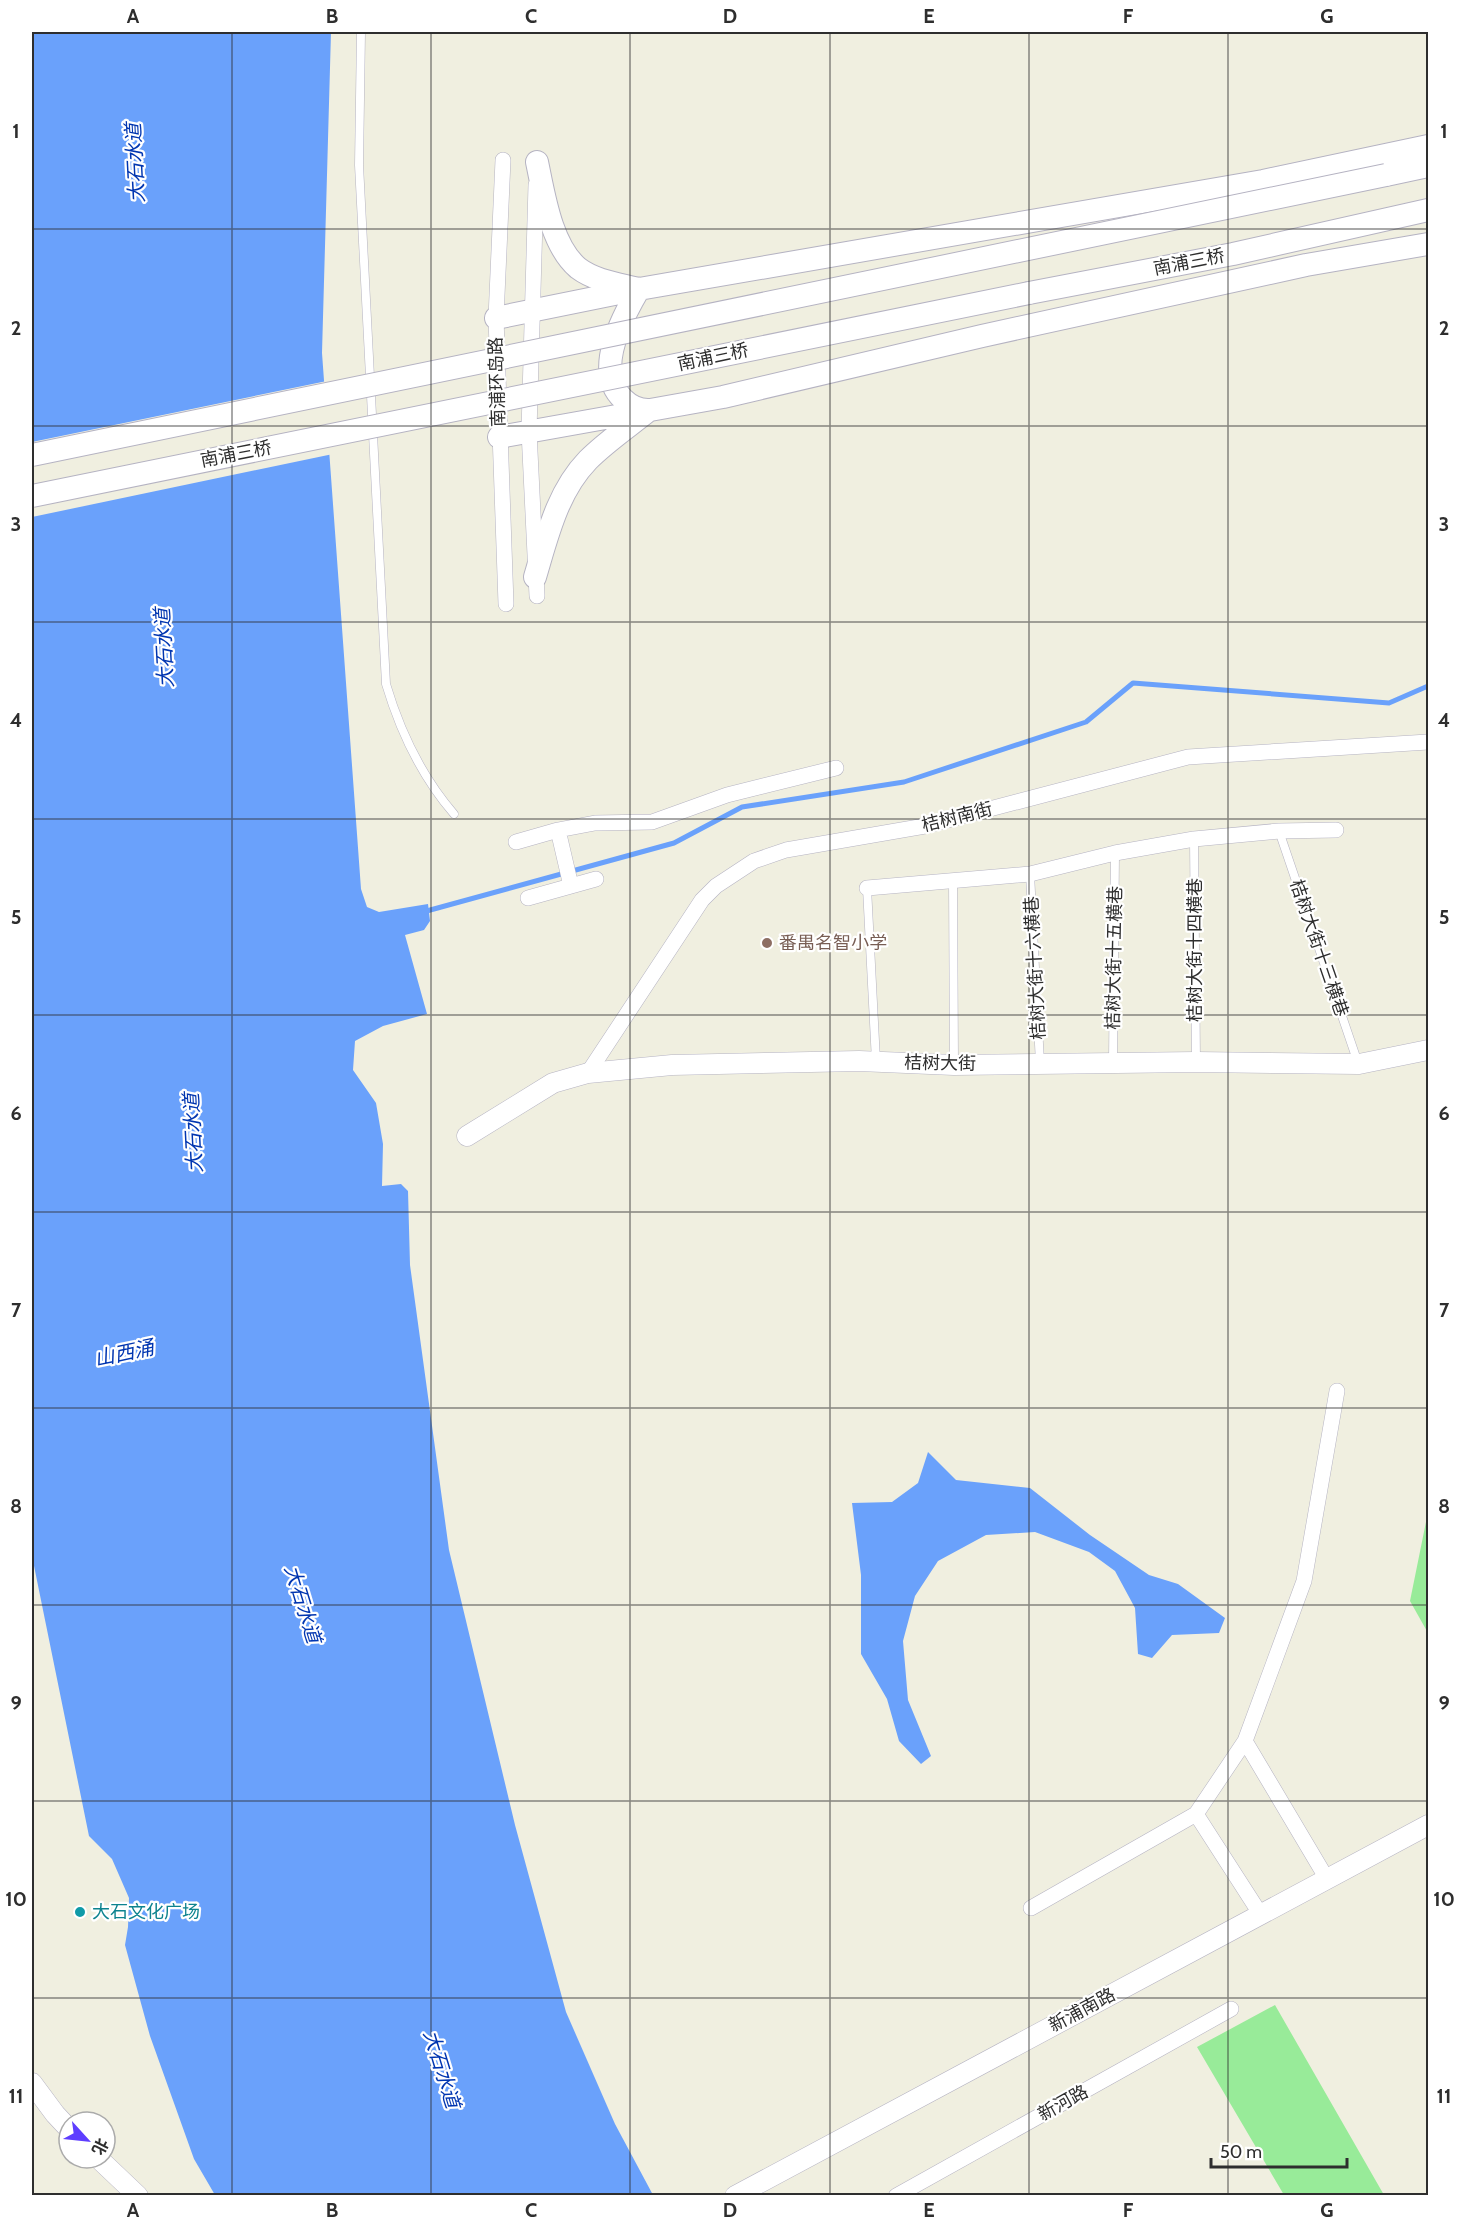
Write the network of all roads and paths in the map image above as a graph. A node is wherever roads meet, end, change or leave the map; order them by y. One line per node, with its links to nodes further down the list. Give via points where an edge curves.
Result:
1 (361, 32): 20 (lane, via 359,165 386,684 396,718 434,791)
2 (1428, 146): 8 (main road, via 1263,181)
3 (503, 160): 10 (street, 南浦环岛路)
4 (537, 162): 8 (main road, via 553,225 565,253 579,268 605,281); 9 (street, 南浦环岛路)
5 (1428, 166): 14 (main road, bridge)
6 (1428, 210): 15 (main road, 南浦三桥, bridge, via 1233,254)
7 (1428, 244): 11 (main road, via 1306,265 723,397)
8 (639, 289): 9 (main road); 11 (main road, via 623,316 610,365 619,396 639,410)
9 (531, 312): 10 (main road); 12 (street, 南浦环岛路)
10 (495, 318): 13 (street, 南浦环岛路)
11 (649, 410): 12 (main road); 16 (main road, via 606,444 573,478 551,522)
12 (529, 431): 13 (main road); 16 (street, 南浦环岛路)
13 (499, 437): 17 (street, 南浦环岛路)
14 (32, 455)
15 (32, 496)
16 (536, 586)
17 (506, 604)
18 (1428, 742): 40 (street, 桔树南街, via 1188,757 925,826 786,850 754,861 702,900)
19 (836, 768): 21 (street, via 726,795 652,822 595,823)
20 (454, 814)
21 (558, 830): 25 (street); 30 (street)
22 (1336, 830): 23 (street)
23 (1279, 831): 24 (street); 38 (lane, 桔树大街十三横巷)
24 (1194, 838): 26 (street); 35 (lane, 桔树大街十四横巷)
25 (516, 842)
26 (1115, 854): 27 (street); 37 (lane, 桔树大街十五横巷)
27 (1030, 874): 29 (street); 36 (lane, 桔树大街十六横巷)
28 (596, 879): 30 (street)
29 (953, 879): 31 (street); 39 (lane)
30 (571, 886): 32 (street)
31 (867, 888): 34 (lane)
32 (528, 898)
33 (1428, 1050): 38 (street, 桔树大街)
34 (876, 1062): 39 (street, 桔树大街); 40 (street, 桔树大街, via 672,1065)
35 (1196, 1062): 37 (street, 桔树大街); 38 (street, 桔树大街)
36 (1040, 1063): 37 (street, 桔树大街); 39 (street, 桔树大街)
37 (1113, 1063)
38 (1359, 1064)
39 (954, 1065)
40 (588, 1073): 41 (street, 桔树大街, via 553,1083)
41 (467, 1136)
42 (1337, 1390): 43 (street, via 1304,1581)
43 (1245, 1741): 44 (street); 46 (street)
44 (1196, 1814): 47 (street); 48 (street)
45 (1428, 1825): 46 (street, 新浦南路)
46 (1327, 1879): 48 (street, 新浦南路)
47 (1031, 1908)
48 (1261, 1915): 56 (street, 新浦南路)
49 (1231, 2009): 57 (street, 新河路)
50 (32, 2083): 51 (street)
51 (57, 2116)
52 (107, 2170): 54 (street)
53 (111, 2170): 55 (street)
54 (125, 2196)
55 (138, 2196)
56 (735, 2196)
57 (896, 2196)

